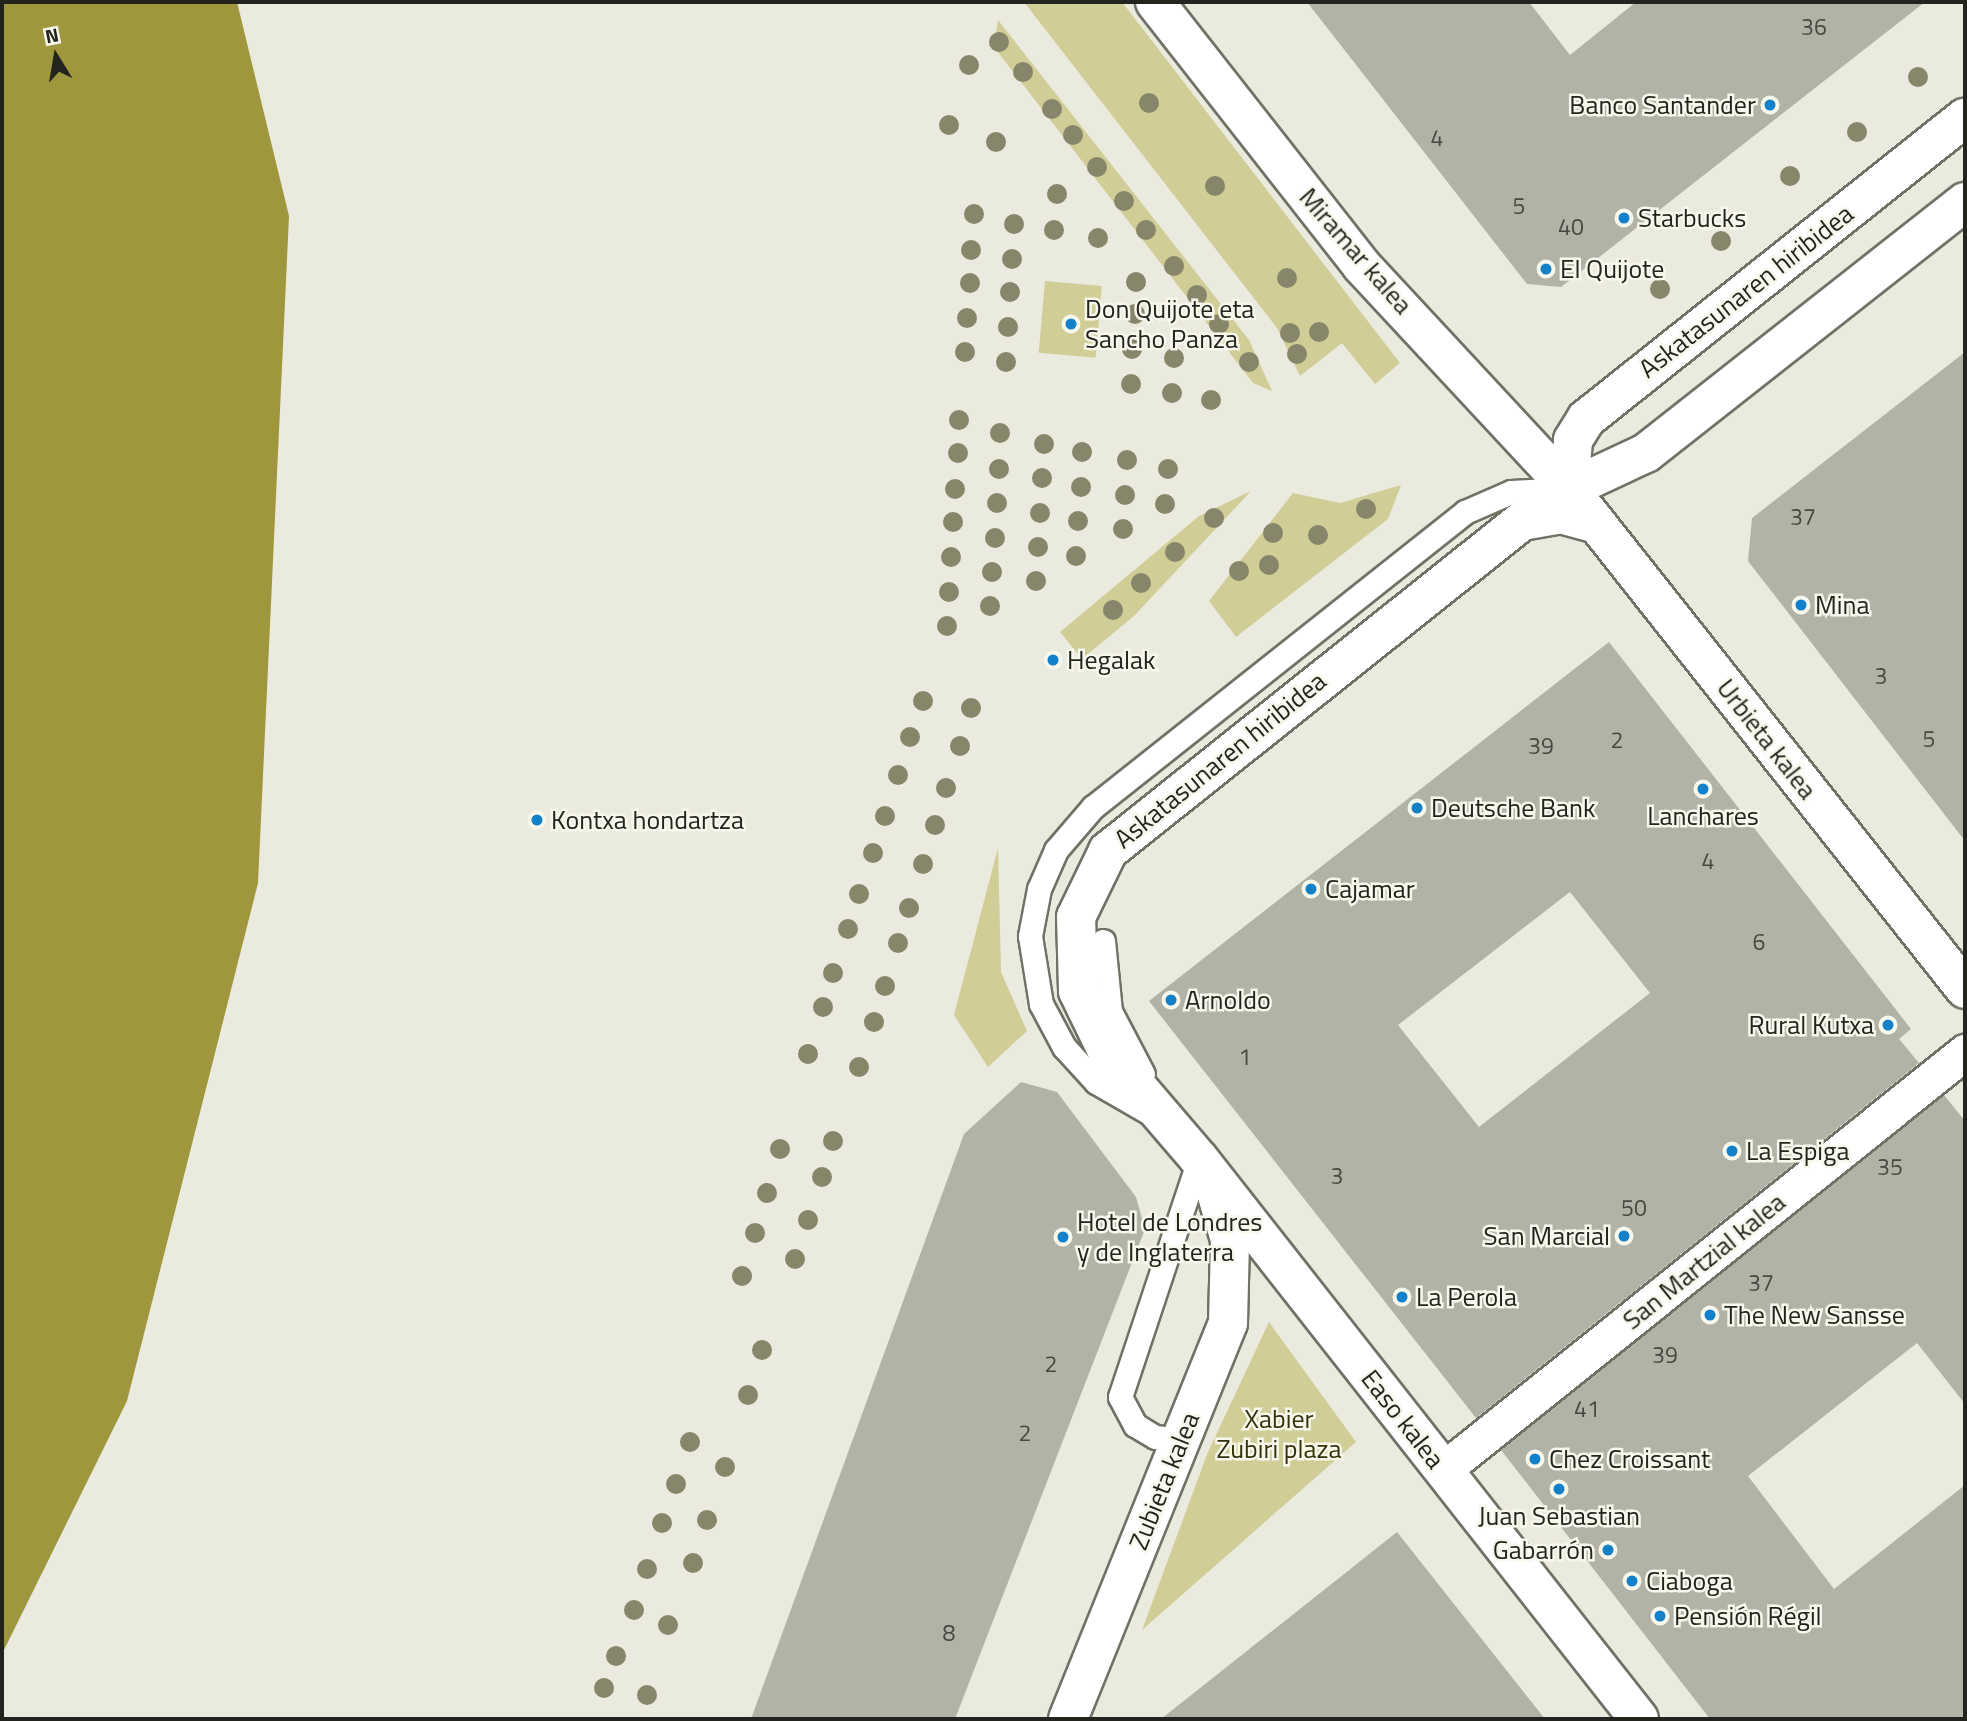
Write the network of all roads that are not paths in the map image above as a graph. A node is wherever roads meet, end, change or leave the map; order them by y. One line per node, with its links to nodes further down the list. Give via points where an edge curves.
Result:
1 (1155, 2): 4 (main road, Miramar kalea, via 1361,265)
2 (1965, 118): 4 (main road, Askatasunaren hiribidea, via 1586,419 1573,440)
3 (1965, 202): 4 (main road, Askatasunaren hiribidea, via 1646,453)
4 (1569, 489): 5 (main road, Urbieta kalea); 9 (lane, Askatasunaren hiribidea, via 1511,492 1465,512 1093,807 1056,850 1039,889 1031,936 1041,1004 1064,1047 1096,1082)
5 (1597, 524): 7 (main road, Urbieta kalea); 9 (main road, Askatasunaren hiribidea, via 1560,514 1522,521 1108,851 1076,917 1078,991 1108,1053)
6 (1103, 941): 9 (lane, via 1110,1011)
7 (1965, 989)
8 (1965, 1052): 12 (street, San Martzial kalea)
9 (1167, 1121): 10 (main road, Easo kalea)
10 (1199, 1159): 11 (main road, Zubieta kalea, via 1224,1212 1233,1282 1228,1323); 11 (lane, via 1120,1397 1135,1426 1155,1437); 12 (main road, Easo kalea)
11 (1181, 1440): 13 (main road, Zubieta kalea)
12 (1443, 1470): 14 (main road, Easo kalea)
13 (1068, 1719)
14 (1639, 1719)

